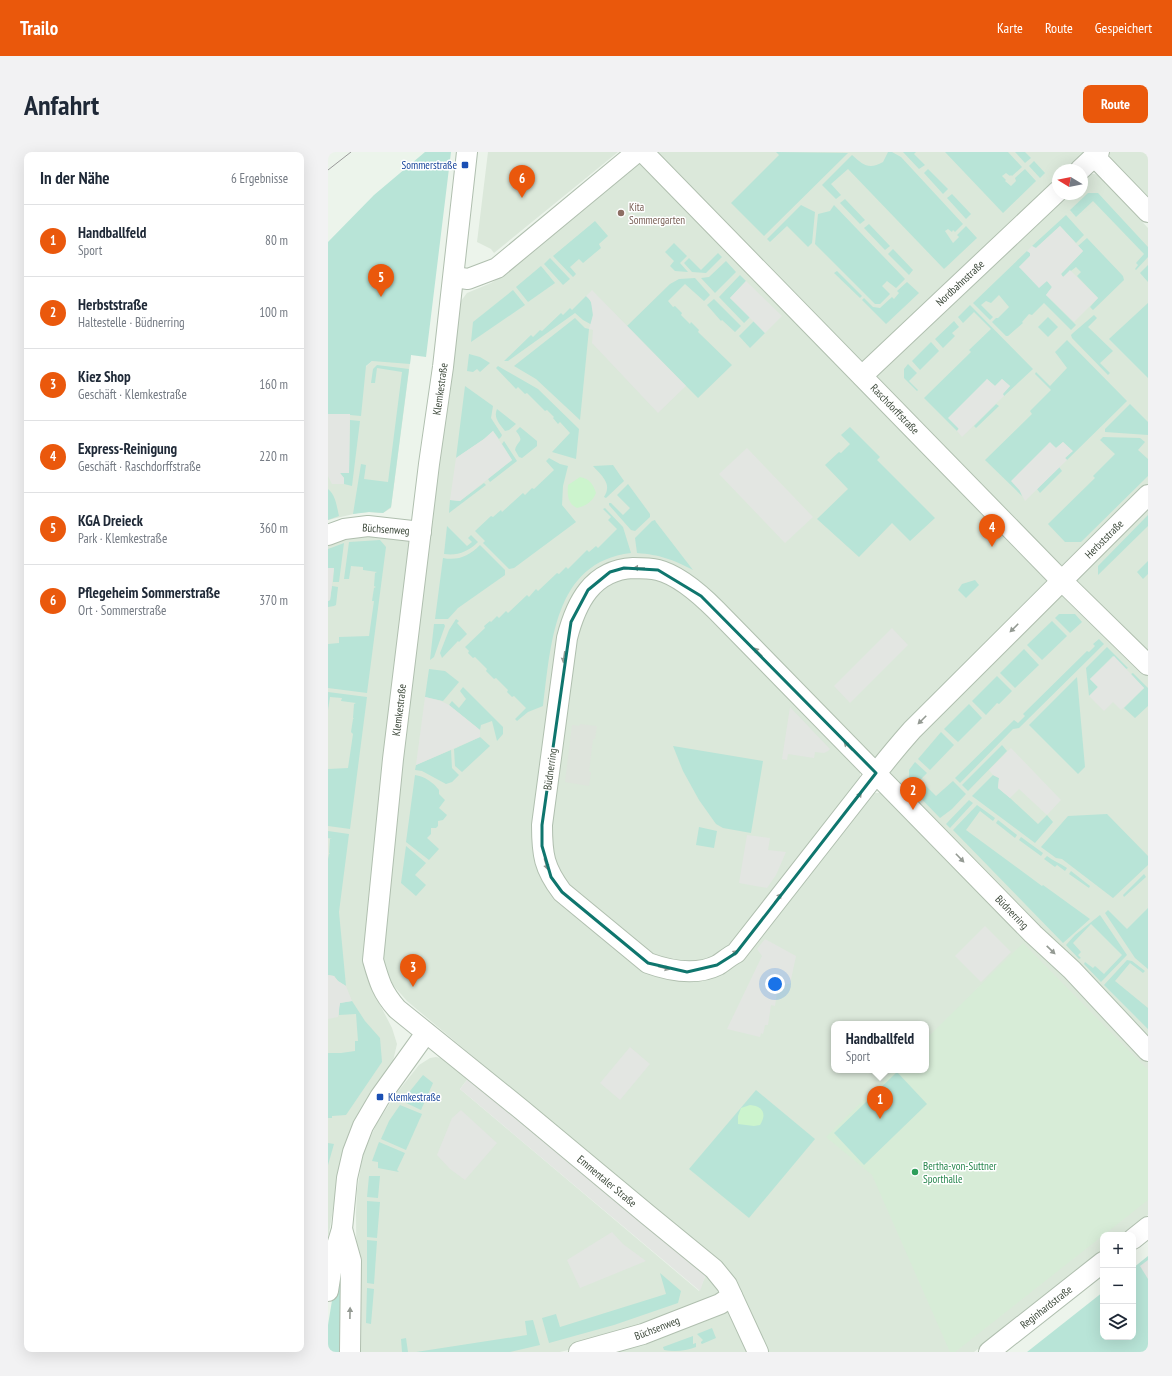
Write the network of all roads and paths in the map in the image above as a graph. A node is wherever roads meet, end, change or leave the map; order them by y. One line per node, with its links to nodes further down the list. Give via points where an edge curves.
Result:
1 (467, 152): 8 (street, Klemkestraße)
2 (637, 152): 8 (street, via 497,268 468,279)
3 (643, 152): 9 (street, Raschdorffstraße)
4 (1097, 154): 5 (street); 7 (street)
5 (1086, 164)
6 (1052, 197): 9 (street, Nordbahnstraße)
7 (1148, 212)
8 (454, 277): 11 (street, Klemkestraße)
9 (862, 376): 13 (street, Raschdorffstraße)
10 (1148, 495): 13 (street, Herbststraße)
11 (421, 532): 12 (street, Büchsenweg, via 368,526 344,529); 16 (street, Klemkestraße, via 372,960 378,981 386,996 397,1009)
12 (328, 535)
13 (1062, 581): 14 (street, Raschdorffstraße); 15 (street, Herbststraße, one-way to 15, via 912,730)
14 (1148, 665)
15 (876, 773): 15 (street, Büdnerring, one-way to 15, via 701,596 676,578 658,570 624,568 610,572 588,590 574,615 567,638 542,825 542,846 546,864 551,877 562,892 648,963 664,969 687,972 705,969 718,965 736,953); 17 (street, Büdnerring, one-way to 17, via 1033,934 1072,970)
16 (426, 1033): 19 (street, via 380,1097 363,1126 347,1178); 23 (street, Emmentaler Straße, via 714,1269)
17 (1148, 1051)
18 (1148, 1227): 20 (street)
19 (342, 1229): 22 (street, via 333,1259); 24 (street, one-way to 19, via 351,1261)
20 (1136, 1236)
21 (1100, 1264): 27 (street, Reginhardstraße)
22 (328, 1291)
23 (732, 1296): 25 (street, Büchsenweg, via 720,1304 643,1334); 26 (street, Emmentaler Straße)
24 (350, 1352)
25 (579, 1352)
26 (758, 1352)
27 (990, 1352)

